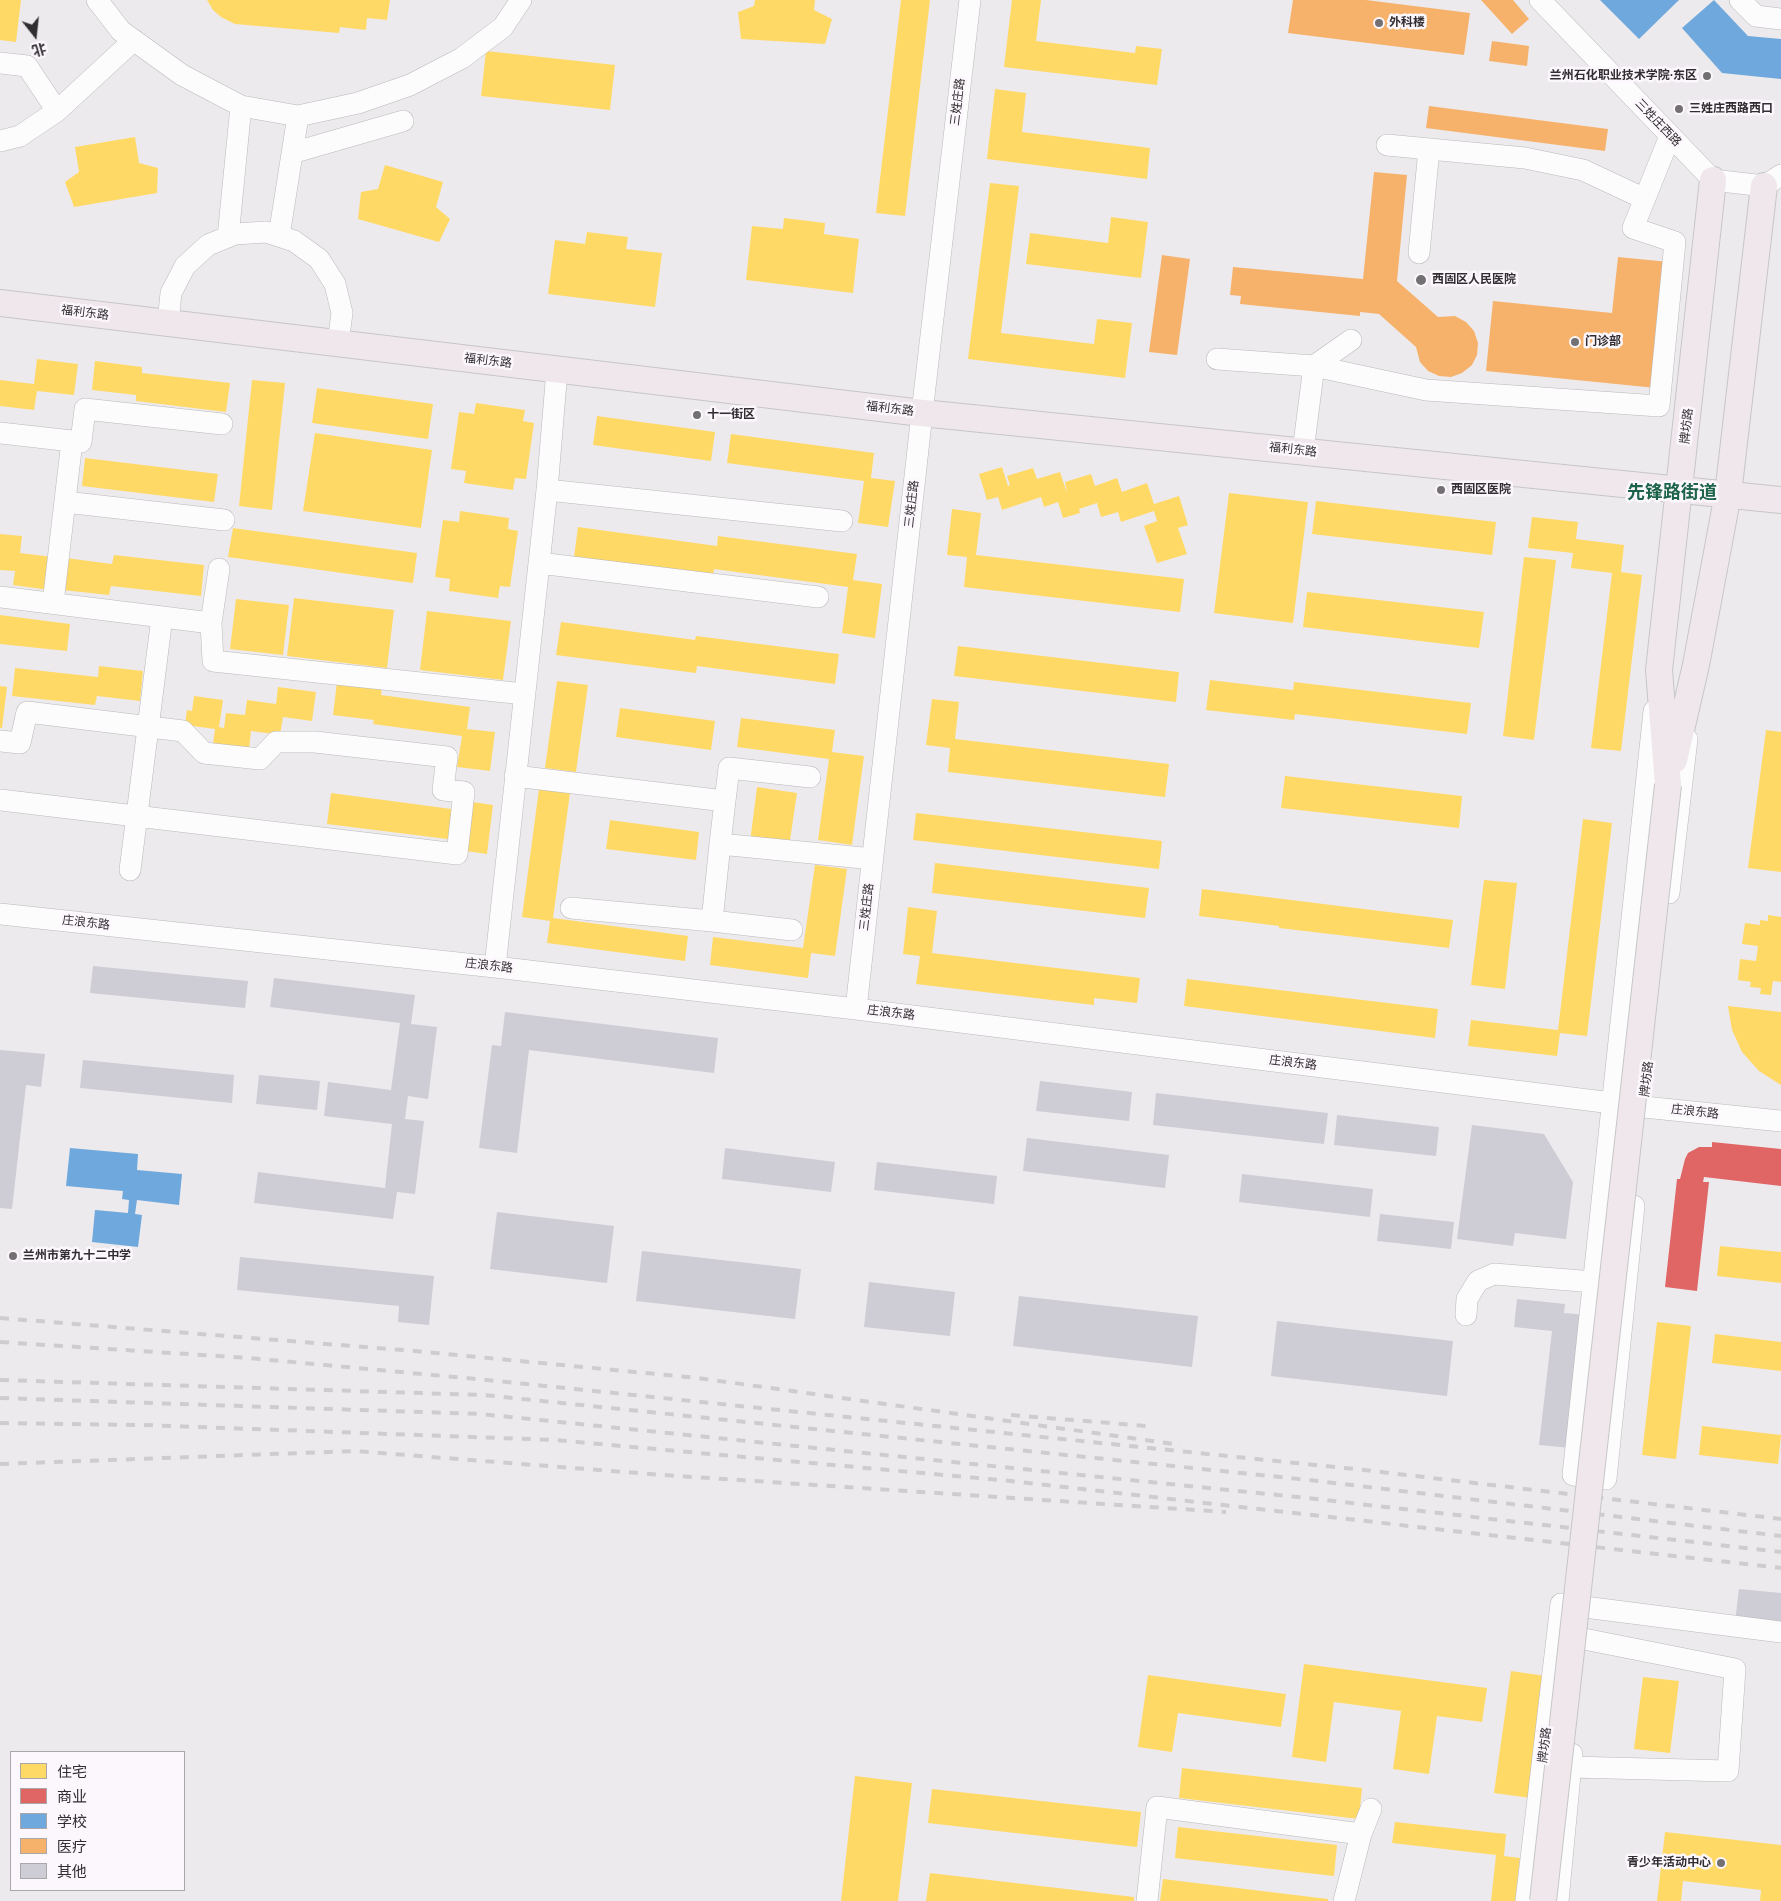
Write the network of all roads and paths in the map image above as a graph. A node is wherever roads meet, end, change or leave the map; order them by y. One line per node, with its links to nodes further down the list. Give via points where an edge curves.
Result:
1 (97, 0): 7 (street, via 121,31)
2 (521, 0): 11 (street, via 502,28 462,58 410,85 358,103)
3 (970, 0): 31 (street, 三姓庄路)
4 (1540, 0): 13 (street, 三姓庄西路)
5 (1740, 0): 6 (street, via 1756,16)
6 (1781, 20)
7 (134, 40): 9 (street, via 182,75); 10 (street)
8 (0, 63): 10 (street, via 27,66)
9 (241, 106): 11 (street); 22 (street)
10 (57, 111): 14 (street, via 20,136)
11 (298, 116): 17 (street)
12 (403, 122): 17 (street)
13 (1670, 136): 18 (street, 三姓庄西路); 20 (street)
14 (0, 141)
15 (1387, 145): 16 (street)
16 (1430, 149): 20 (street, via 1525,158 1583,170); 23 (street)
17 (292, 153): 21 (street)
18 (1713, 180): 19 (street); 36 (main road, 牌坊路)
19 (1772, 180): 38 (main road, 牌坊路)
20 (1645, 199): 29 (street, via 1633,228 1675,242 1659,406 1426,390)
21 (279, 236): 22 (street, via 266,232); 27 (street, via 294,241 318,259 335,284 342,313)
22 (228, 237): 25 (street, via 208,245 185,266 172,293)
23 (1420, 254)
24 (0, 303): 25 (main road, 福利东路)
25 (168, 323): 27 (main road, 福利东路)
26 (1351, 340): 29 (street)
27 (338, 343): 30 (main road, 福利东路)
28 (1216, 359): 29 (street)
29 (1314, 366): 35 (street)
30 (557, 370): 31 (main road, 福利东路); 37 (street)
31 (922, 412): 35 (main road, 福利东路); 62 (street, 三姓庄路)
32 (222, 424): 34 (street, via 85,409 81,442)
33 (0, 433): 34 (street)
34 (72, 441): 40 (street)
35 (1303, 451): 36 (main road, 福利东路)
36 (1680, 489): 38 (main road, 福利东路); 51 (main road, 牌坊路)
37 (547, 490): 42 (street); 43 (street)
38 (1728, 494): 39 (main road, 福利东路); 50 (main road, 牌坊路)
39 (1781, 500)
40 (65, 502): 41 (street); 47 (street)
41 (224, 520)
42 (842, 521)
43 (539, 563): 46 (street); 52 (street)
44 (219, 569): 49 (street)
45 (0, 597): 47 (street)
46 (818, 597)
47 (53, 603): 48 (street)
48 (162, 617): 49 (street); 53 (street)
49 (211, 622): 52 (street, via 212,661)
50 (1696, 665): 57 (main road, 牌坊路); 70 (street, 牌坊路)
51 (1658, 670): 57 (main road, 牌坊路); 70 (street, 牌坊路)
52 (524, 694): 55 (street)
53 (148, 726): 54 (street, via 27,712 20,743); 60 (street); 60 (street, via 183,731 204,753 260,759 276,742 315,742 447,757 443,790 464,792 457,854)
54 (0, 742)
55 (516, 776): 59 (street); 68 (street)
56 (810, 778): 59 (street, via 729,768)
57 (1668, 785): 74 (main road, 牌坊路, bridge)
58 (0, 800): 60 (street)
59 (725, 801): 61 (street)
60 (137, 816): 63 (street)
61 (720, 844): 62 (street); 66 (street)
62 (872, 859): 69 (street, 三姓庄路)
63 (130, 870)
64 (571, 908): 66 (street)
65 (0, 914): 68 (street, 庄浪东路)
66 (712, 921): 67 (street)
67 (792, 930)
68 (495, 967): 69 (street, 庄浪东路)
69 (856, 1009): 70 (street, 庄浪东路)
70 (1630, 1105): 71 (street, 庄浪东路); 72 (street, 牌坊路); 74 (street, 牌坊路, via 1606,1479)
71 (1781, 1121)
72 (1594, 1282): 73 (street, via 1494,1274 1478,1281 1467,1299); 74 (street, 牌坊路, via 1573,1475)
73 (1466, 1315)
74 (1591, 1482): 84 (main road, 牌坊路, bridge)
75 (1582, 1606): 76 (street); 77 (street); 83 (street, 牌坊路, via 1561,1604); 84 (street)
76 (1781, 1632)
77 (1584, 1639): 78 (street); 78 (street, via 1735,1669 1728,1772)
78 (1571, 1767): 85 (street)
79 (1371, 1809): 80 (street)
80 (1360, 1834): 81 (street, via 1156,1806); 82 (street)
81 (1147, 1901)
82 (1344, 1901)
83 (1526, 1901)
84 (1544, 1901)
85 (1558, 1901)

